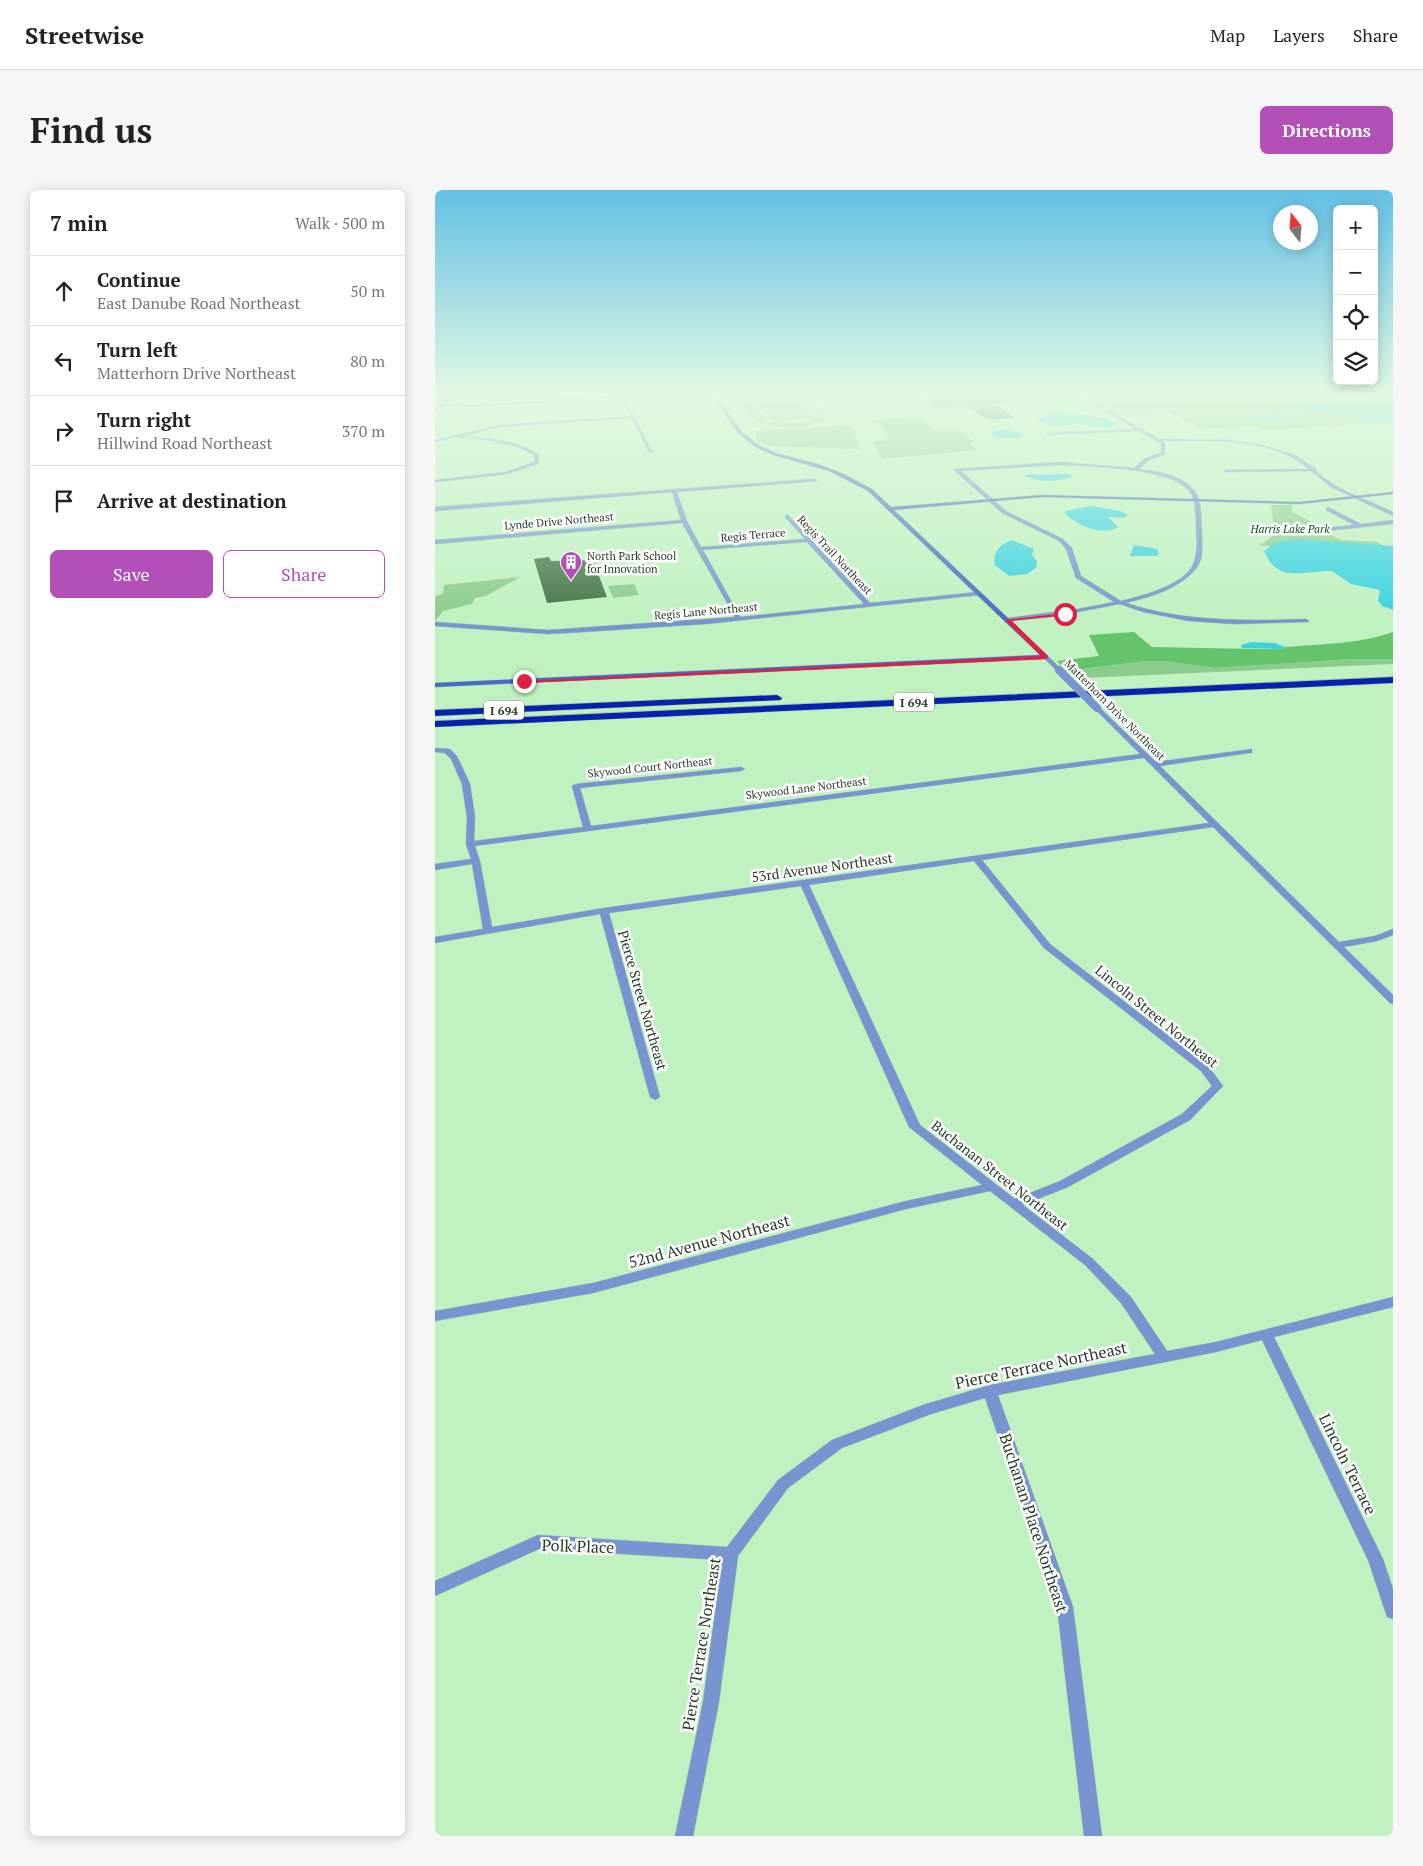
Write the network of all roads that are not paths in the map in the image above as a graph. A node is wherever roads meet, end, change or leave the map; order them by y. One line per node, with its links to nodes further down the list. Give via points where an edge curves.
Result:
1 (519, 469): 9 (street)
2 (825, 469): 17 (street, Matterhorn Drive Northeast, via 851,478)
3 (980, 469): 13 (street, via 957,470)
4 (1123, 469): 5 (street)
5 (1135, 470): 14 (street, via 1164,475 1184,484 1194,491)
6 (1314, 470): 7 (street); 12 (street, via 1323,479)
7 (1226, 471)
8 (815, 480): 10 (street)
9 (435, 481)
10 (674, 490): 16 (street); 20 (street)
11 (1393, 493): 12 (street)
12 (1358, 497): 14 (street, via 1299,503); 18 (street)
13 (990, 500): 14 (street, via 1074,496); 17 (street); 28 (street, via 1022,522 1061,540 1069,548 1078,577)
14 (1198, 501): 28 (street, via 1198,558 1193,569 1177,583)
15 (1328, 508): 22 (street)
16 (435, 509)
17 (890, 509): 27 (street, Matterhorn Drive Northeast)
18 (1393, 514)
19 (787, 516): 24 (street, Regis Trail Northeast)
20 (684, 521): 25 (street, Lynde Drive Northeast); 26 (street)
21 (1393, 522): 22 (street)
22 (1360, 525): 23 (street)
23 (1326, 529)
24 (808, 540): 26 (street, Regis Terrace); 29 (street, Regis Trail Northeast)
25 (435, 542)
26 (700, 549): 30 (street)
27 (978, 594): 29 (street, Regis Lane Northeast); 31 (street, Matterhorn Drive Northeast)
28 (1119, 602): 31 (street, via 1065,614); 32 (street, via 1159,615 1199,622)
29 (869, 606): 30 (street, Regis Lane Northeast)
30 (738, 618): 33 (street, Regis Lane Northeast, via 547,632)
31 (1008, 620): 34 (street, Matterhorn Drive Northeast)
32 (1306, 621)
33 (435, 624)
34 (1046, 657): 37 (street); 46 (street, Matterhorn Drive Northeast, bridge)
35 (1393, 670): 40 (highway, I 694)
36 (1393, 680): 38 (highway, I 694)
37 (435, 685)
38 (875, 704): 42 (highway, I 694); 43 (highway)
39 (435, 706): 40 (highway)
40 (574, 707): 41 (highway, I 694)
41 (435, 713)
42 (435, 724)
43 (435, 730)
44 (435, 750): 51 (street, via 447,751 454,758 466,784 471,817)
45 (1249, 751): 47 (street)
46 (1144, 756): 47 (street, Matterhorn Drive Northeast); 50 (street, Skywood Lane Northeast)
47 (1153, 765): 49 (street, Matterhorn Drive Northeast)
48 (741, 769): 50 (street, Skywood Court Northeast, via 576,786)
49 (1213, 825): 52 (street, 53rd Avenue Northeast); 60 (street, Matterhorn Drive Northeast)
50 (587, 828): 51 (street, Skywood Lane Northeast)
51 (470, 844): 53 (street)
52 (977, 858): 55 (street, 53rd Avenue Northeast); 64 (street, Lincoln Street Northeast, via 1047,946 1205,1069 1219,1086 1186,1117 1064,1184)
53 (476, 861): 54 (street); 57 (street)
54 (435, 867)
55 (804, 883): 56 (street, 53rd Avenue Northeast); 63 (street, Buchanan Street Northeast, via 915,1127)
56 (604, 911): 57 (street, 53rd Avenue Northeast); 62 (street, Pierce Street Northeast)
57 (488, 930): 59 (street, 53rd Avenue Northeast)
58 (1393, 932): 60 (street)
59 (435, 940)
60 (1338, 945): 61 (street, Matterhorn Drive Northeast)
61 (1393, 1000)
62 (655, 1097)
63 (990, 1187): 64 (street, Buchanan Street Northeast); 66 (street, 52nd Avenue Northeast, via 906,1205 593,1288)
64 (1013, 1204): 68 (street, Buchanan Street Northeast, via 1089,1262 1126,1300)
65 (1393, 1302): 67 (street, Pierce Terrace Northeast)
66 (435, 1316)
67 (1266, 1334): 68 (street, Pierce Terrace Northeast); 72 (street, Lincoln Terrace, via 1375,1559)
68 (1164, 1357): 69 (street, Pierce Terrace Northeast)
69 (989, 1391): 70 (street, Pierce Terrace Northeast, via 928,1409 837,1444 783,1484); 74 (street, Buchanan Place Northeast, via 1065,1607)
70 (731, 1554): 71 (street, Polk Place, via 538,1542); 73 (street, Pierce Terrace Northeast, via 711,1702)
71 (435, 1589)
72 (1392, 1605)
73 (684, 1836)
74 (1093, 1836)

